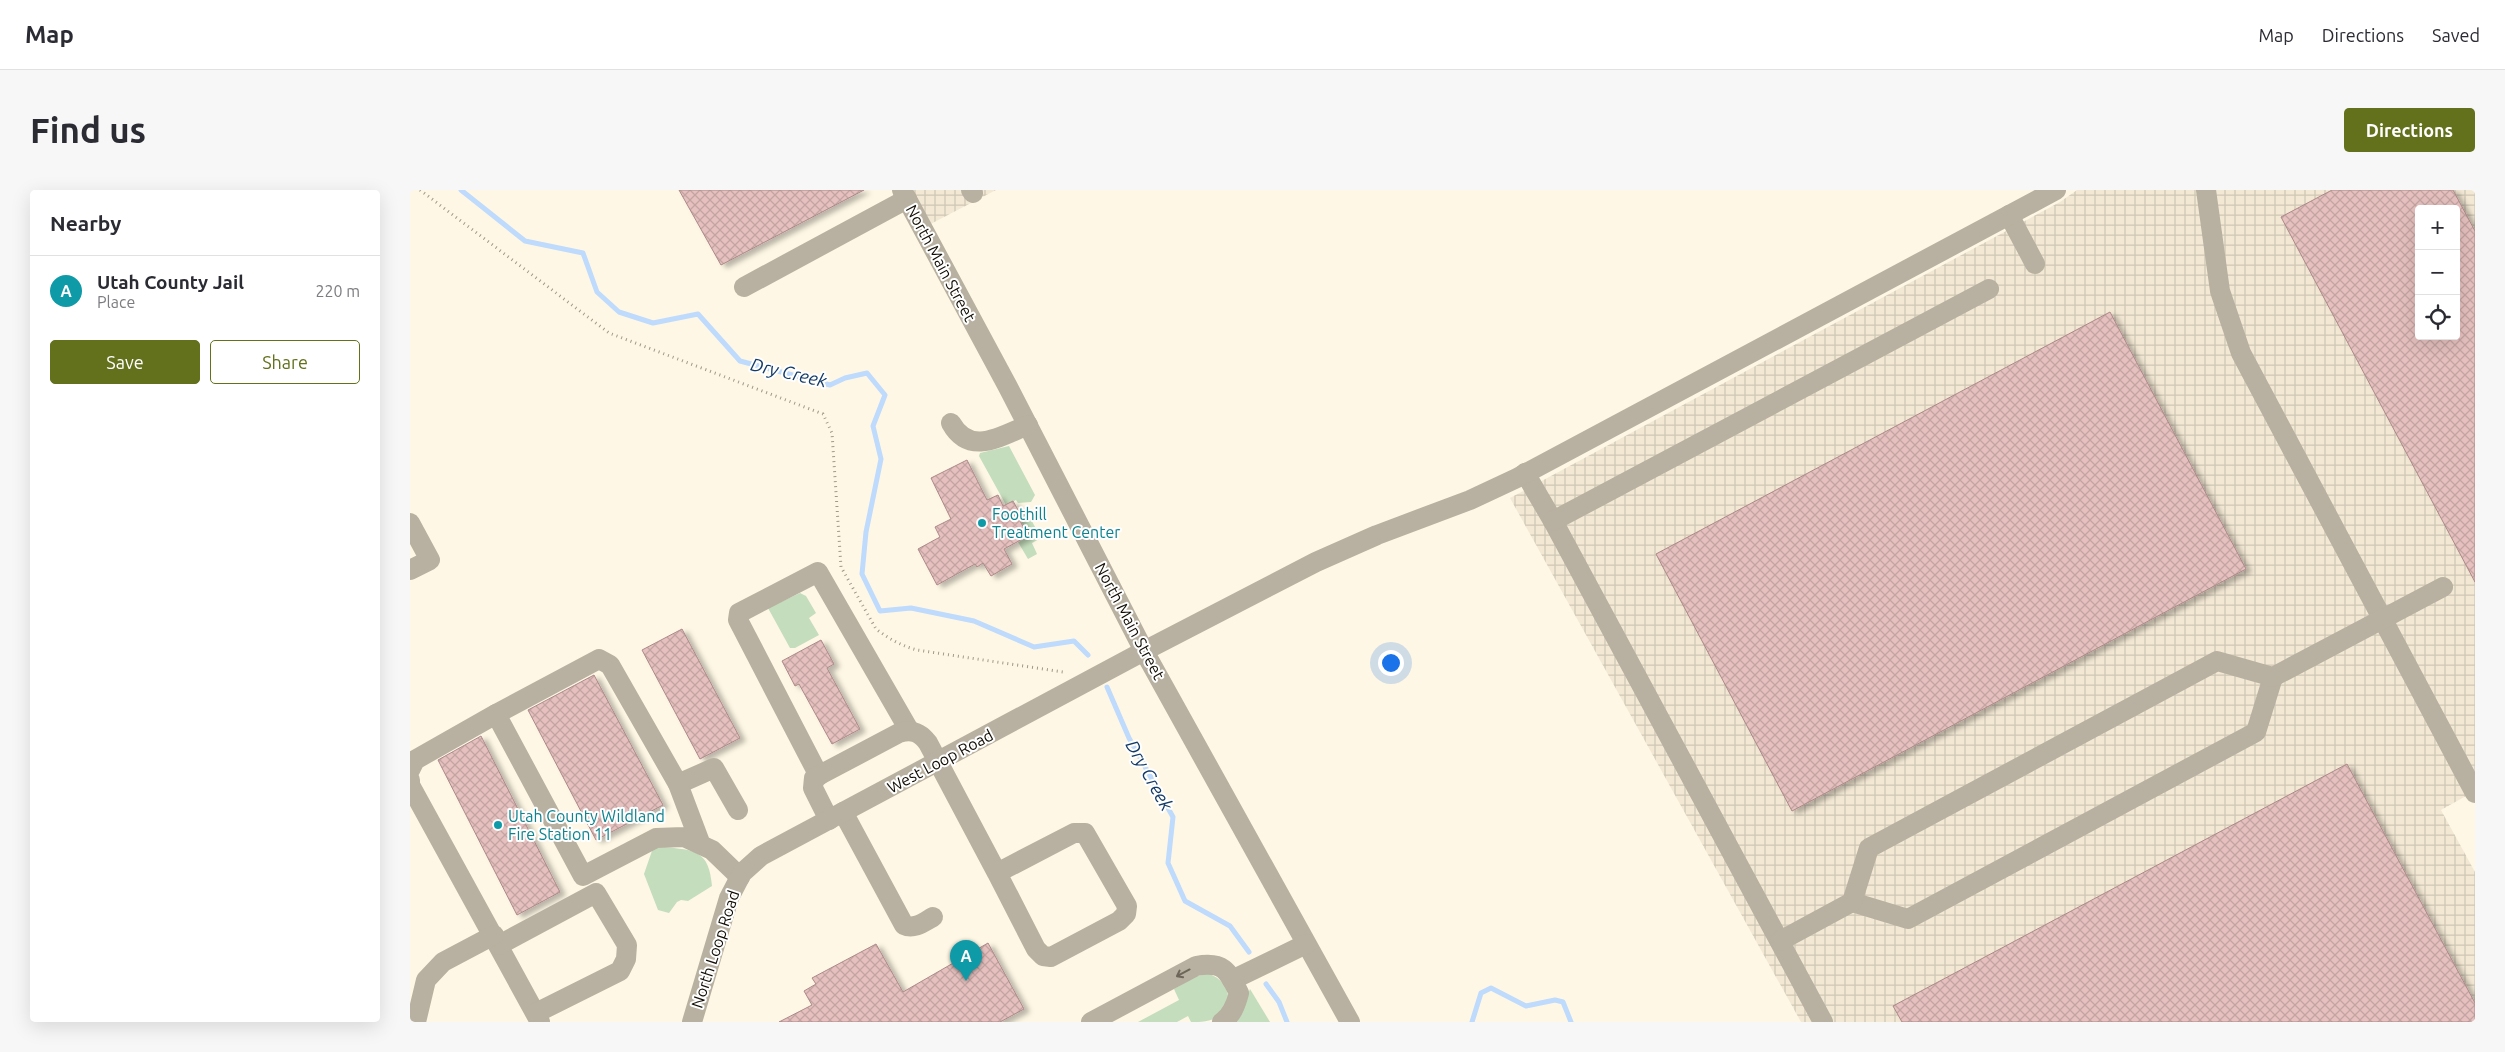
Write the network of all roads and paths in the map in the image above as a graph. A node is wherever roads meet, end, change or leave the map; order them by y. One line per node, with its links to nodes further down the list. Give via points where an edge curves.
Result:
1 (420, 190): 18 (path, via 609,333 823,414 832,433 841,567 876,629 883,635 901,646 918,650)
2 (2056, 190): 5 (street, West Loop Road)
3 (2206, 190): 16 (street, via 2220,292 2233,336)
4 (905, 194): 7 (street); 10 (street, North Main Street)
5 (2009, 215): 6 (street); 11 (street, West Loop Road)
6 (2035, 264)
7 (744, 287)
8 (1989, 289): 12 (street)
9 (951, 423): 10 (street, via 960,436 978,442)
10 (1028, 425): 17 (street, North Main Street)
11 (1525, 474): 12 (street); 17 (street, West Loop Road, via 1470,500 1325,558)
12 (1553, 521): 38 (street)
13 (410, 523): 14 (street, via 430,560)
14 (410, 570)
15 (2443, 587): 16 (street)
16 (2382, 619): 19 (street); 27 (street)
17 (1144, 651): 22 (street, West Loop Road); 39 (street, North Main Street)
18 (1063, 672)
19 (2273, 678): 35 (street, via 2217,661 1869,848); 35 (street, via 2256,732 1908,919)
20 (496, 714): 23 (street, via 415,760); 26 (street, via 599,659 610,665); 32 (street)
21 (909, 730): 22 (street, via 923,735); 24 (street); 24 (street, via 818,572 739,613 738,620)
22 (938, 761): 29 (street, West Loop Road); 31 (street)
23 (410, 770)
24 (819, 776): 29 (street, via 814,778 813,788)
25 (410, 780): 37 (street)
26 (678, 784): 28 (street, via 714,768); 30 (street)
27 (2475, 792)
28 (738, 810)
29 (836, 816): 33 (street, West Loop Road, via 761,856); 36 (street, via 904,925 909,928 918,926)
30 (701, 845): 32 (street, via 684,837 656,838); 33 (street, via 712,850)
31 (997, 873): 31 (street, via 1074,832 1085,833 1127,906 1126,914 1051,957 1043,956 1036,949)
32 (583, 876): 34 (street)
33 (740, 877): 43 (street, North Loop Road, via 729,898)
34 (596, 893): 37 (street); 41 (street, via 627,945 626,959 620,971)
35 (1852, 902): 38 (street)
36 (933, 917)
37 (496, 940): 41 (street); 42 (street, via 443,962 426,980)
38 (1780, 941): 47 (street)
39 (1306, 944): 40 (street); 46 (street, North Main Street)
40 (1232, 980): 44 (street, one-way to 44, via 1220,966 1196,966); 45 (street, via 1239,993 1227,1019)
41 (538, 1018)
42 (416, 1022)
43 (692, 1022)
44 (1091, 1022)
45 (1222, 1022)
46 (1350, 1022)
47 (1823, 1022)

